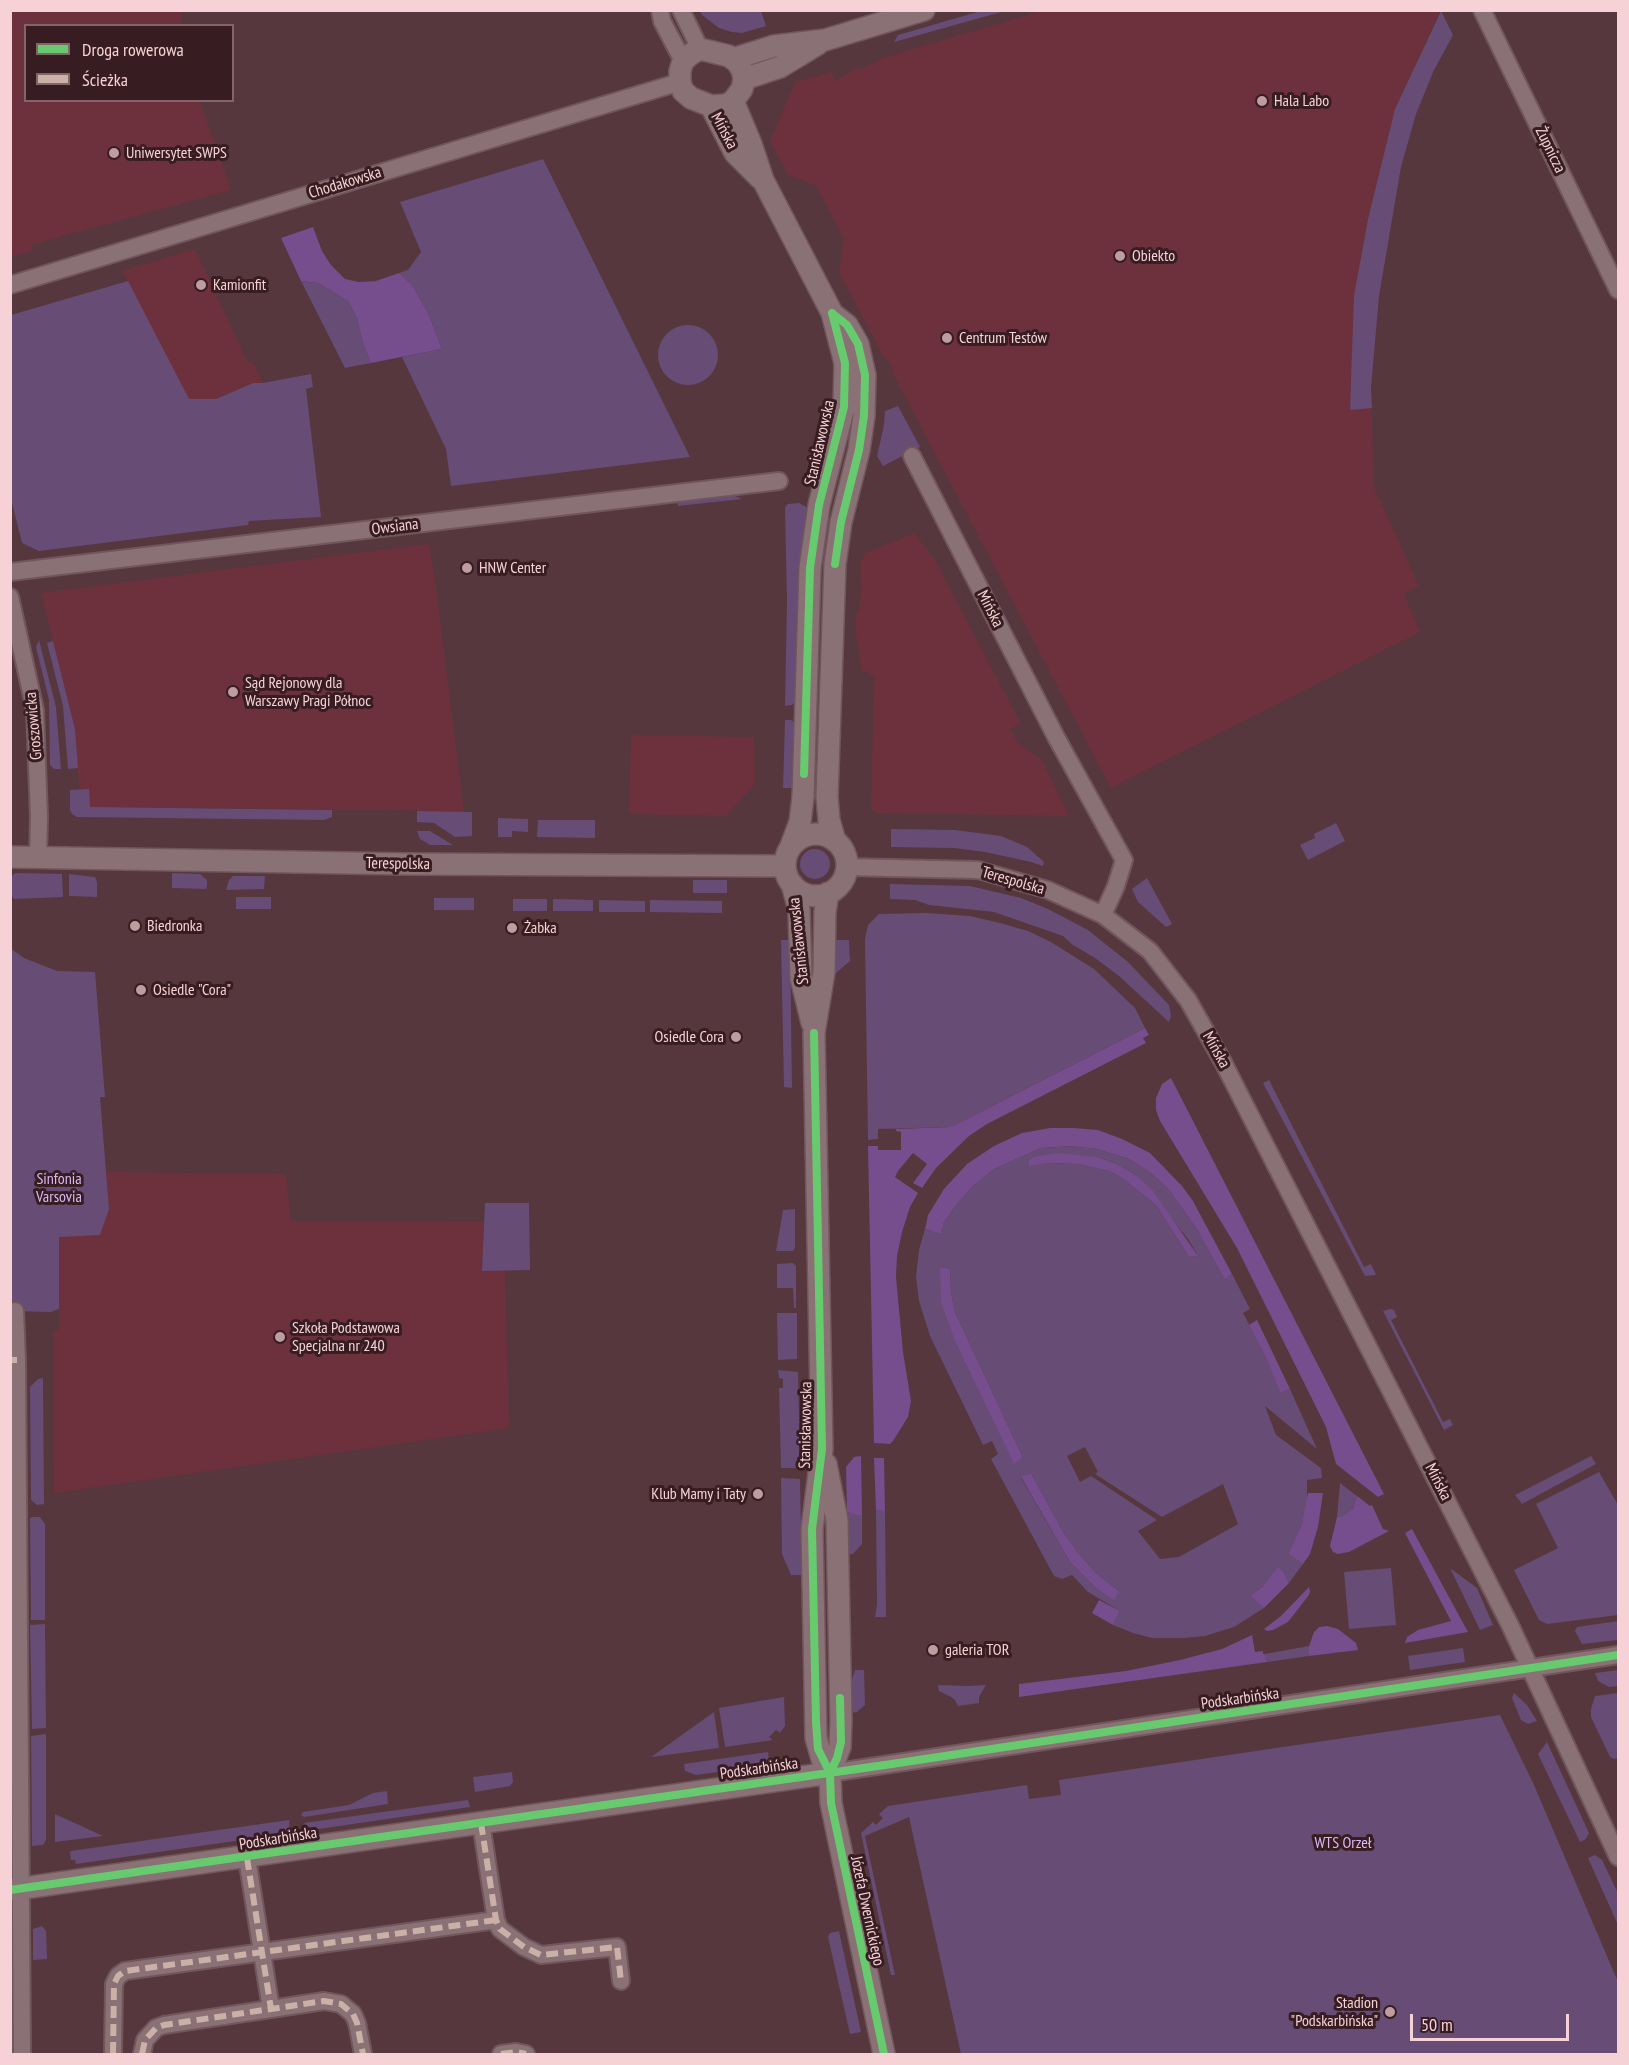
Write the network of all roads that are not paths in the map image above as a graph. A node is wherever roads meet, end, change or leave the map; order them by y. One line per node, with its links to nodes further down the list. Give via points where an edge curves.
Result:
1 (660, 10): 7 (street, via 662,21)
2 (681, 10): 7 (street)
3 (924, 10): 5 (street)
4 (1482, 10): 13 (street, Żupnicza)
5 (825, 40): 6 (street, via 774,46); 8 (street, via 780,67)
6 (733, 58): 7 (street, via 721,52); 8 (street)
7 (688, 64): 10 (street, via 683,91); 12 (street, Chodakowska, via 626,98)
8 (744, 79): 9 (street)
9 (733, 101): 10 (street); 11 (street, Mińska)
10 (711, 106): 11 (street, Mińska, via 735,153)
11 (763, 180): 14 (street, Mińska)
12 (10, 285)
13 (1618, 290)
14 (832, 312): 19 (street, via 847,325 858,344 865,375 859,450 835,564 826,797); 22 (street, Stanisławowska, via 845,363 844,407 819,505 810,568 803,797)
15 (912, 456): 25 (street, Mińska, via 1056,737 1124,860)
16 (779, 481): 17 (street, Owsiana)
17 (10, 572)
18 (10, 597): 21 (street, Groszowicka, via 35,710)
19 (835, 841): 22 (street, via 817,834 799,839); 23 (street, via 845,856)
20 (10, 857): 21 (street, Terespolska)
21 (38, 858): 22 (street, Terespolska)
22 (790, 865): 24 (street, via 808,895); 26 (street, Stanisławowska, via 799,910 802,983)
23 (846, 867): 24 (street, via 841,883); 25 (street, Terespolska, via 978,870 1048,890)
24 (828, 893): 26 (street, Stanisławowska, via 824,972)
25 (1103, 915): 29 (street, Mińska, via 1150,951 1188,1000 1441,1486)
26 (814, 1033): 30 (street, Stanisławowska, via 822,1449 837,1534 841,1736)
27 (15, 1311): 34 (street)
28 (1618, 1655): 29 (street, Podskarbińska)
29 (1531, 1668): 30 (street, Podskarbińska); 32 (street, Mińska)
30 (830, 1773): 31 (street, Podskarbińska); 45 (street, Józefa Dwernickiego, via 834,1819)
31 (481, 1823): 33 (street, Podskarbińska); 35 (street)
32 (1618, 1857)
33 (247, 1858): 34 (street, Podskarbińska); 36 (street)
34 (15, 1889): 39 (street)
35 (496, 1920): 36 (street); 37 (street, via 505,1934 536,1954 617,1947)
36 (262, 1952): 38 (street); 40 (street, via 121,1973 113,1992)
37 (621, 1982)
38 (271, 2009): 41 (street, via 164,2025 145,2040); 42 (street, via 324,2001 341,2004 357,2023)
39 (22, 2055)
40 (113, 2055)
41 (142, 2055)
42 (363, 2055)
43 (501, 2055): 44 (street)
44 (525, 2055)
45 (884, 2055)

